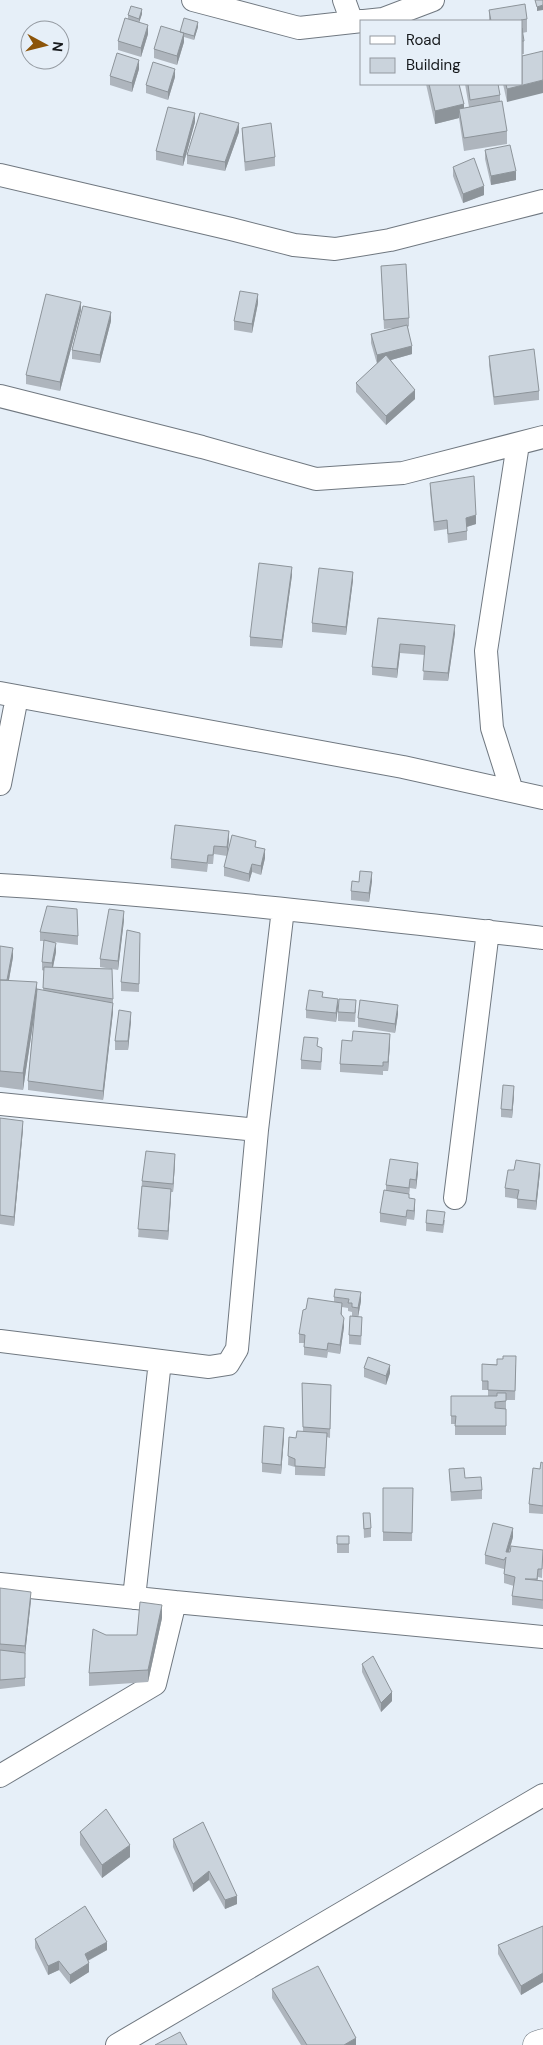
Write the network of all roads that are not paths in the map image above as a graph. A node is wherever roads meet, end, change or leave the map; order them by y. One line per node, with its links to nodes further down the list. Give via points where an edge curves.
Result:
1 (193, 0): 5 (street, via 299,28)
2 (344, 0): 5 (street)
3 (433, 0): 4 (street)
4 (375, 20)
5 (359, 22)
6 (0, 175): 7 (street, via 294,246 335,249 390,240)
7 (543, 202)
8 (0, 396): 10 (street, via 316,479 403,473)
9 (543, 437): 10 (street)
10 (518, 444): 13 (street, via 486,651 492,728)
11 (8, 695): 12 (street); 13 (street, via 404,767)
12 (0, 784)
13 (512, 791): 14 (street)
14 (543, 798)
15 (0, 884): 16 (street)
16 (283, 909): 17 (street); 20 (street)
17 (488, 931): 18 (street); 21 (street)
18 (543, 938)
19 (0, 1104): 20 (street)
20 (257, 1130): 23 (street, via 237,1349 228,1364 209,1367)
21 (455, 1198)
22 (0, 1341): 23 (street)
23 (160, 1361): 25 (street)
24 (0, 1584): 25 (street)
25 (134, 1598): 26 (street)
26 (175, 1602): 27 (street); 28 (street, via 155,1684)
27 (543, 1637)
28 (0, 1776)
29 (543, 1795): 31 (street)
30 (543, 2043): 32 (main road)
31 (116, 2045)
32 (537, 2045)

